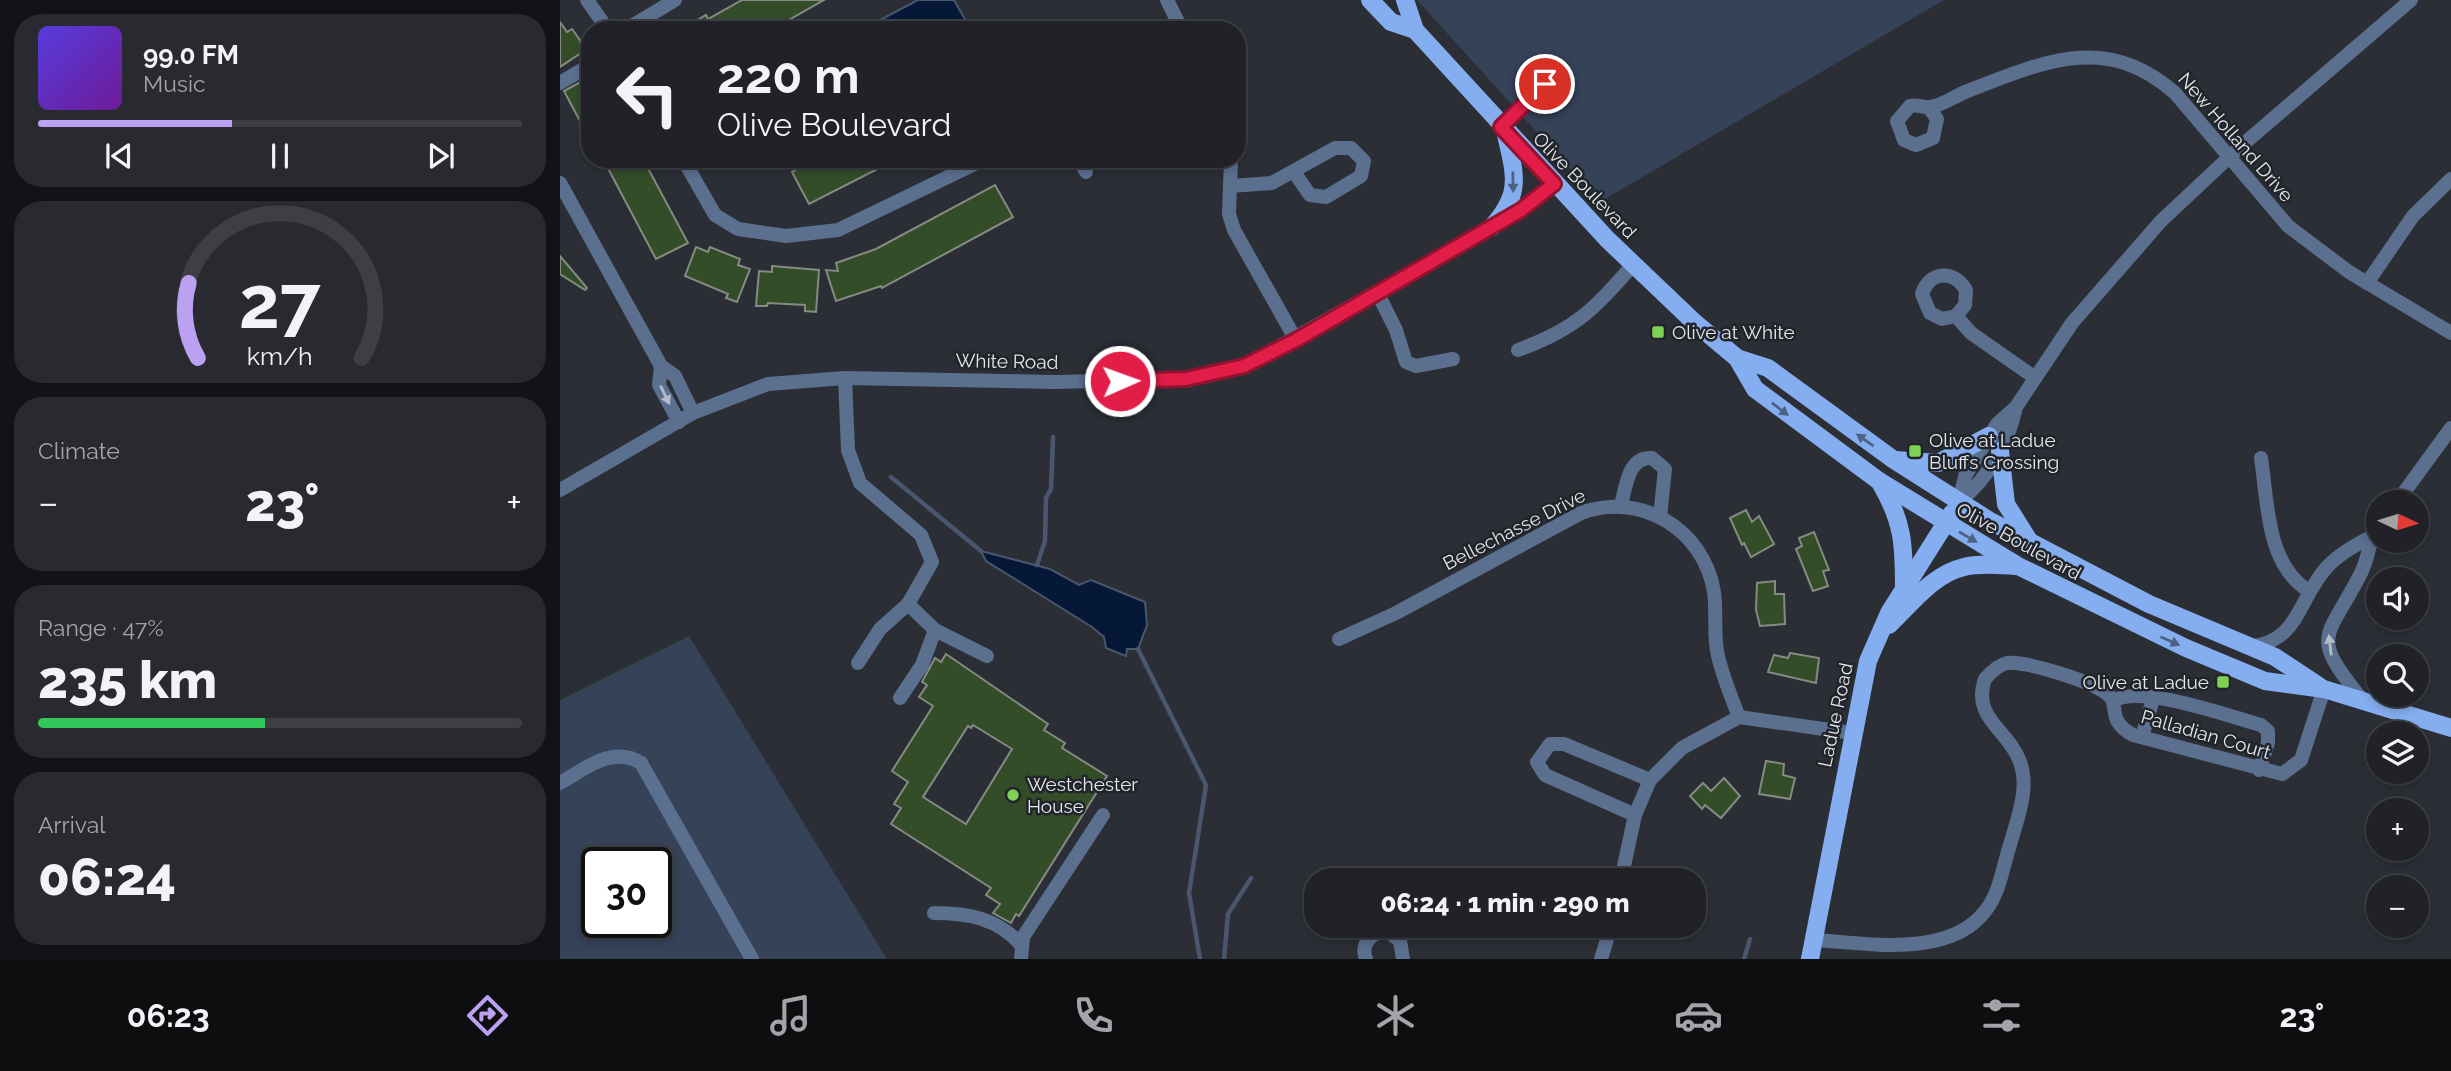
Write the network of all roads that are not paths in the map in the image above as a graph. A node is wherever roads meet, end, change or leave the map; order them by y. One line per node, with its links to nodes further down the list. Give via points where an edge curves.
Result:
1 (587, 0): 7 (street)
2 (675, 0): 8 (street)
3 (1167, 0): 9 (street)
4 (1370, 0): 10 (main road, Olive Boulevard, via 1391,22)
5 (1405, 0): 10 (main road, Olive Boulevard)
6 (2411, 0): 16 (street)
7 (602, 21)
8 (640, 21)
9 (1178, 21)
10 (1415, 30): 15 (main road, Olive Boulevard)
11 (1559, 68): 15 (street)
12 (581, 70): 13 (street)
13 (560, 83)
14 (1929, 108): 16 (street, New Holland Drive, via 2059,60 2114,59 2154,75)
15 (1503, 129): 22 (main road, Olive Boulevard); 25 (main road, one-way to 25, via 1514,173 1513,196)
16 (2229, 157): 27 (street, New Holland Drive, via 2288,226); 36 (street, via 2161,221 2072,323)
17 (688, 168): 18 (street, via 715,215 738,229 786,236 838,230)
18 (966, 168)
19 (1231, 168): 23 (street)
20 (1294, 172): 20 (street, via 1343,146 1357,151 1364,161 1362,176 1326,197 1310,195); 23 (street, via 1272,183)
21 (2451, 179): 27 (street, via 2413,216)
22 (1554, 184): 25 (street, White Road); 26 (main road, Olive Boulevard)
23 (1230, 186): 31 (street, via 1229,214 1234,230)
24 (562, 192): 35 (street)
25 (1492, 227): 28 (street, White Road)
26 (1633, 265): 32 (street, via 1581,320 1556,337); 33 (main road, Olive Boulevard)
27 (2367, 283): 30 (street, New Holland Drive)
28 (1377, 292): 31 (street, White Road); 34 (street, via 1406,362 1416,366)
29 (1956, 316): 36 (street, via 1971,333)
30 (2451, 333)
31 (1296, 340): 37 (street, White Road, via 1244,366 1186,379)
32 (1518, 349)
33 (1737, 358): 45 (main road, Olive Boulevard, one-way to 33, via 1768,368); 46 (main road, Olive Boulevard, one-way to 46, via 1755,389)
34 (1453, 359)
35 (661, 366): 39 (street, via 675,376); 40 (street, one-way to 40, via 659,385)
36 (2034, 377): 38 (street)
37 (845, 378): 39 (street, White Road, via 768,384); 59 (street, via 848,450 860,483 921,535 932,562)
38 (2016, 407): 42 (street); 43 (street, via 2011,433)
39 (693, 413): 40 (street, White Road)
40 (679, 422): 47 (street, White Road)
41 (2451, 428): 48 (street)
42 (1989, 436): 45 (main road, via 1938,463); 49 (street, via 1965,476)
43 (2000, 452): 49 (street, via 1980,484); 54 (main road, via 2006,504)
44 (2261, 458): 58 (street, via 2278,553 2287,574)
45 (1894, 460): 49 (main road, Olive Boulevard)
46 (1879, 481): 52 (main road, Olive Boulevard); 57 (main road, via 1900,521 1905,544)
47 (560, 490)
48 (2406, 490)
49 (1959, 502): 52 (main road, Ladue Road); 54 (main road, Olive Boulevard)
50 (1621, 505): 51 (street, Bellechasse Drive); 51 (street, via 1632,466 1641,458 1652,457 1664,469); 62 (street, Bellechasse Drive, via 1581,513)
51 (1660, 517): 71 (street, Bellechasse Drive, via 1686,535 1709,572 1718,655)
52 (1945, 524): 56 (main road, Olive Boulevard, one-way to 56); 57 (main road, Ladue Road)
53 (2366, 538): 58 (street, via 2328,566)
54 (2032, 544): 63 (main road, Olive Boulevard, via 2149,604)
55 (2369, 553): 70 (street, one-way to 55, via 2335,664 2327,640)
56 (2018, 566): 61 (main road, via 1965,566 1950,572 1932,583); 66 (main road, Olive Boulevard, one-way to 66, via 2138,627 2265,681)
57 (1904, 587): 61 (main road, Ladue Road)
58 (2309, 591): 63 (street, via 2284,634)
59 (908, 604): 60 (street); 65 (street, via 880,629)
60 (935, 629): 64 (street); 67 (street, via 922,665)
61 (1877, 638): 73 (main road, Ladue Road, via 1860,687)
62 (1339, 639)
63 (2248, 647): 66 (main road, Olive Boulevard, via 2275,657)
64 (988, 656)
65 (858, 663)
66 (2323, 689): 70 (main road, Olive Boulevard); 75 (street, Palladian Court, via 2301,760 2282,774)
67 (900, 698)
68 (2153, 699): 69 (street, via 2124,694); 74 (street); 75 (street, via 2171,699 2261,725 2268,731 2268,743)
69 (2113, 701): 74 (street, Palladian Court, via 2113,716 2120,727); 83 (street, via 2085,683 2020,663 2004,663 1993,670 1982,689 1982,701 1993,726 2020,760 2024,789 1988,908 1962,930 1929,941)
70 (2364, 702): 72 (main road, Olive Boulevard)
71 (1739, 717): 73 (street); 76 (street, via 1682,748)
72 (2451, 728)
73 (1852, 733): 83 (main road, Ladue Road)
74 (2142, 737): 75 (street, Palladian Court)
75 (2259, 770)
76 (1650, 780): 79 (street); 79 (street, via 1564,744 1550,744 1539,756 1537,762 1545,775)
77 (560, 783): 85 (street, via 616,754 640,763)
78 (1103, 815): 84 (street, via 1023,937)
79 (1635, 815): 80 (street)
80 (1624, 868)
81 (934, 913): 84 (street, via 983,918)
82 (1607, 938): 88 (street)
83 (1815, 940): 89 (main road, Ladue Road)
84 (1021, 952)
85 (752, 959)
86 (1366, 959): 87 (street, via 1368,940 1377,932 1388,931 1400,941)
87 (1403, 959)
88 (1601, 959)
89 (1810, 959)

